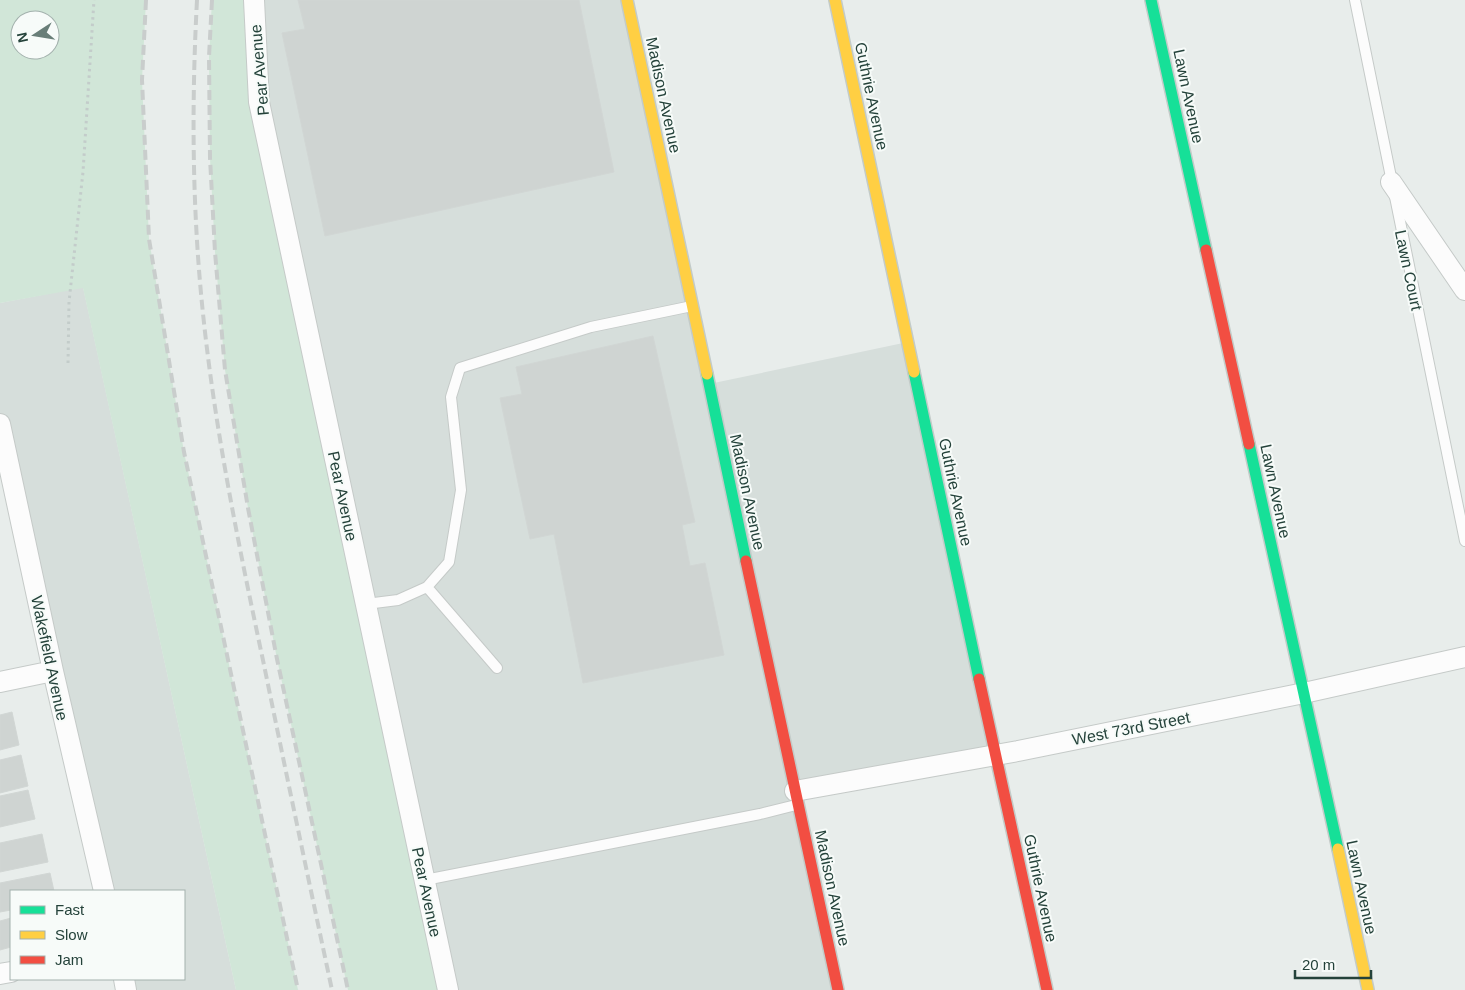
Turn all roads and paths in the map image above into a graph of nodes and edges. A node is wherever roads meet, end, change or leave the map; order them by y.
1 (94, 0) edge
2 (254, 0) edge
3 (627, 0) edge
4 (835, 0) edge
5 (1151, 0) edge
6 (1354, 0) edge
7 (1391, 182) junction
8 (1465, 290) edge
9 (692, 306) junction
10 (68, 363) dead end
11 (0, 424) edge
12 (1465, 541) edge
13 (427, 587) junction
14 (366, 604) junction
15 (1465, 657) edge
16 (498, 668) dead end
17 (52, 671) junction
18 (0, 682) edge
19 (1304, 693) junction
20 (996, 755) junction
21 (797, 798) junction
22 (425, 880) junction
23 (104, 890) edge
24 (448, 990) edge
25 (838, 990) edge
26 (1047, 990) edge
27 (1368, 990) edge

1 - 10 path
2 - 14 street, Pear Avenue
3 - 9 street, Madison Avenue
4 - 20 street, Guthrie Avenue
5 - 19 street, Lawn Avenue
6 - 7 lane, Lawn Court
7 - 8 street
7 - 12 lane, Lawn Court
9 - 13 lane
9 - 21 street, Madison Avenue
11 - 17 street, Wakefield Avenue
13 - 14 lane
13 - 16 lane
14 - 22 street, Pear Avenue
15 - 19 street, West 73rd Street
17 - 18 street
17 - 23 street, Wakefield Avenue
19 - 20 street, West 73rd Street
19 - 27 street, Lawn Avenue
20 - 21 street, West 73rd Street
20 - 26 street, Guthrie Avenue
21 - 22 lane
21 - 25 street, Madison Avenue
22 - 24 street, Pear Avenue

